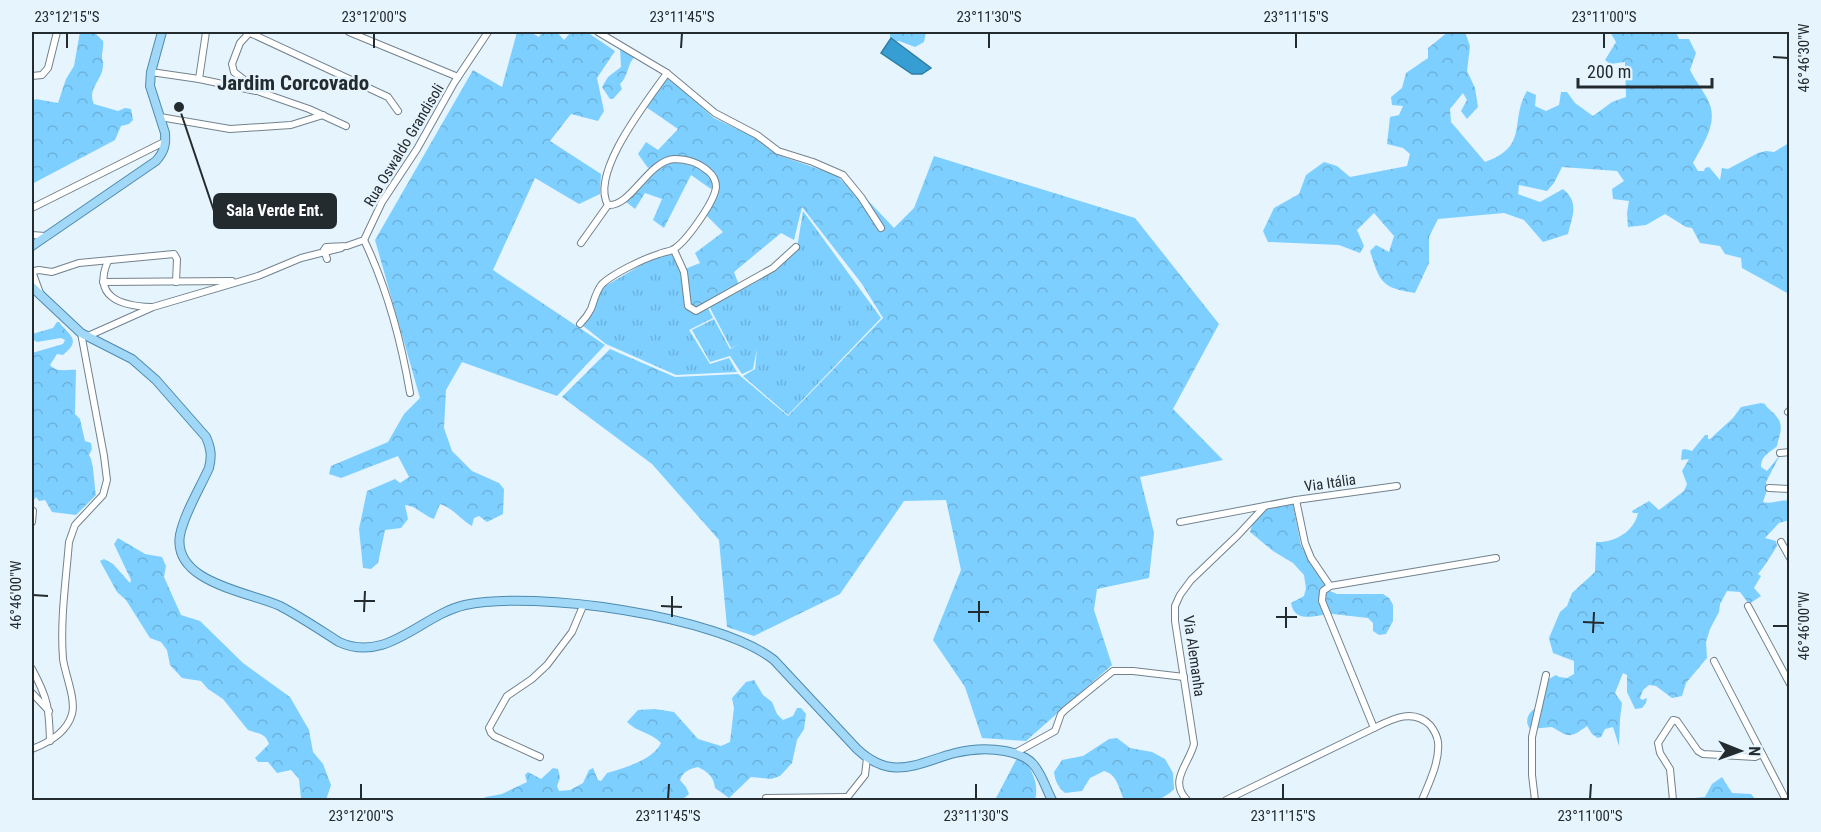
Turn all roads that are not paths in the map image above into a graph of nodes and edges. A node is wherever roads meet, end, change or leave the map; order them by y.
1 (57, 32) edge
2 (160, 32) edge
3 (206, 32) edge
4 (249, 32) edge
5 (349, 32) edge
6 (488, 32) edge
7 (598, 32) edge
8 (151, 72) junction
9 (667, 73) junction
10 (32, 76) edge
11 (458, 77) junction
12 (199, 79) junction
13 (260, 92) junction
14 (398, 111) dead end
15 (323, 115) junction
16 (160, 117) junction
17 (346, 126) dead end
18 (164, 142) junction
19 (608, 205) junction
20 (32, 208) edge
21 (881, 228) dead end
22 (37, 238) edge
23 (364, 240) junction
24 (581, 243) dead end
25 (32, 246) edge
26 (796, 247) dead end
27 (674, 250) junction
28 (108, 261) junction
29 (239, 281) junction
30 (103, 282) junction
31 (176, 282) junction
32 (32, 287) edge
33 (42, 297) junction
34 (153, 307) junction
35 (580, 324) dead end
36 (84, 335) junction
37 (410, 393) dead end
38 (1790, 452) edge
39 (1780, 453) dead end
40 (1397, 486) dead end
41 (1768, 488) dead end
42 (1790, 489) edge
43 (1296, 500) junction
44 (1265, 506) junction
45 (33, 511) edge
46 (32, 522) edge
47 (1180, 522) dead end
48 (1781, 542) dead end
49 (1496, 558) dead end
50 (1790, 558) edge
51 (1330, 586) junction
52 (583, 606) junction
53 (1748, 606) dead end
54 (1714, 661) dead end
55 (32, 669) edge
56 (1546, 675) dead end
57 (1184, 677) junction
58 (1790, 684) edge
59 (32, 693) edge
60 (49, 711) junction
61 (1374, 728) junction
62 (50, 741) junction
63 (32, 749) edge
64 (1015, 753) junction
65 (1762, 754) junction
66 (540, 757) dead end
67 (867, 758) junction
68 (766, 798) dead end
69 (846, 799) edge
70 (1052, 801) edge
71 (1187, 801) edge
72 (1226, 801) edge
73 (1422, 801) edge
74 (1535, 801) edge
75 (1673, 801) edge
76 (1786, 801) edge

1 - 10 street
2 - 8 main road
2 - 18 main road
3 - 12 street
4 - 13 street
4 - 14 street
5 - 11 street
6 - 11 street, Rua Oswaldo Grandisoli
7 - 9 street
8 - 12 street
8 - 16 main road
9 - 19 street
9 - 21 street
11 - 23 street, Rua Oswaldo Grandisoli
12 - 13 street
13 - 15 street
15 - 16 street
15 - 17 street
16 - 18 main road
18 - 20 street
18 - 22 main road
19 - 24 street
19 - 27 street
22 - 25 main road
23 - 29 street
23 - 37 street
26 - 27 street
27 - 35 street
28 - 30 street
28 - 31 street
28 - 33 street
29 - 31 street
29 - 34 street
30 - 31 street
30 - 34 street
32 - 33 main road
33 - 36 main road
34 - 36 street
36 - 52 main road
36 - 62 street
38 - 39 street
40 - 43 street, Via Itália
41 - 42 street
43 - 44 street, Via Itália
43 - 51 street
44 - 47 street, Via Itália
44 - 57 street, Via Alemanha
45 - 46 street
48 - 50 street
49 - 51 street
51 - 61 street
52 - 66 street
52 - 67 main road
53 - 58 street
54 - 65 street
55 - 60 street
56 - 74 street
57 - 64 street
57 - 71 street, Via Alemanha
59 - 60 street
60 - 62 street
61 - 72 street
61 - 73 street
62 - 63 street
64 - 67 main road
64 - 70 main road
65 - 75 street
65 - 76 street
67 - 69 street
68 - 69 street

